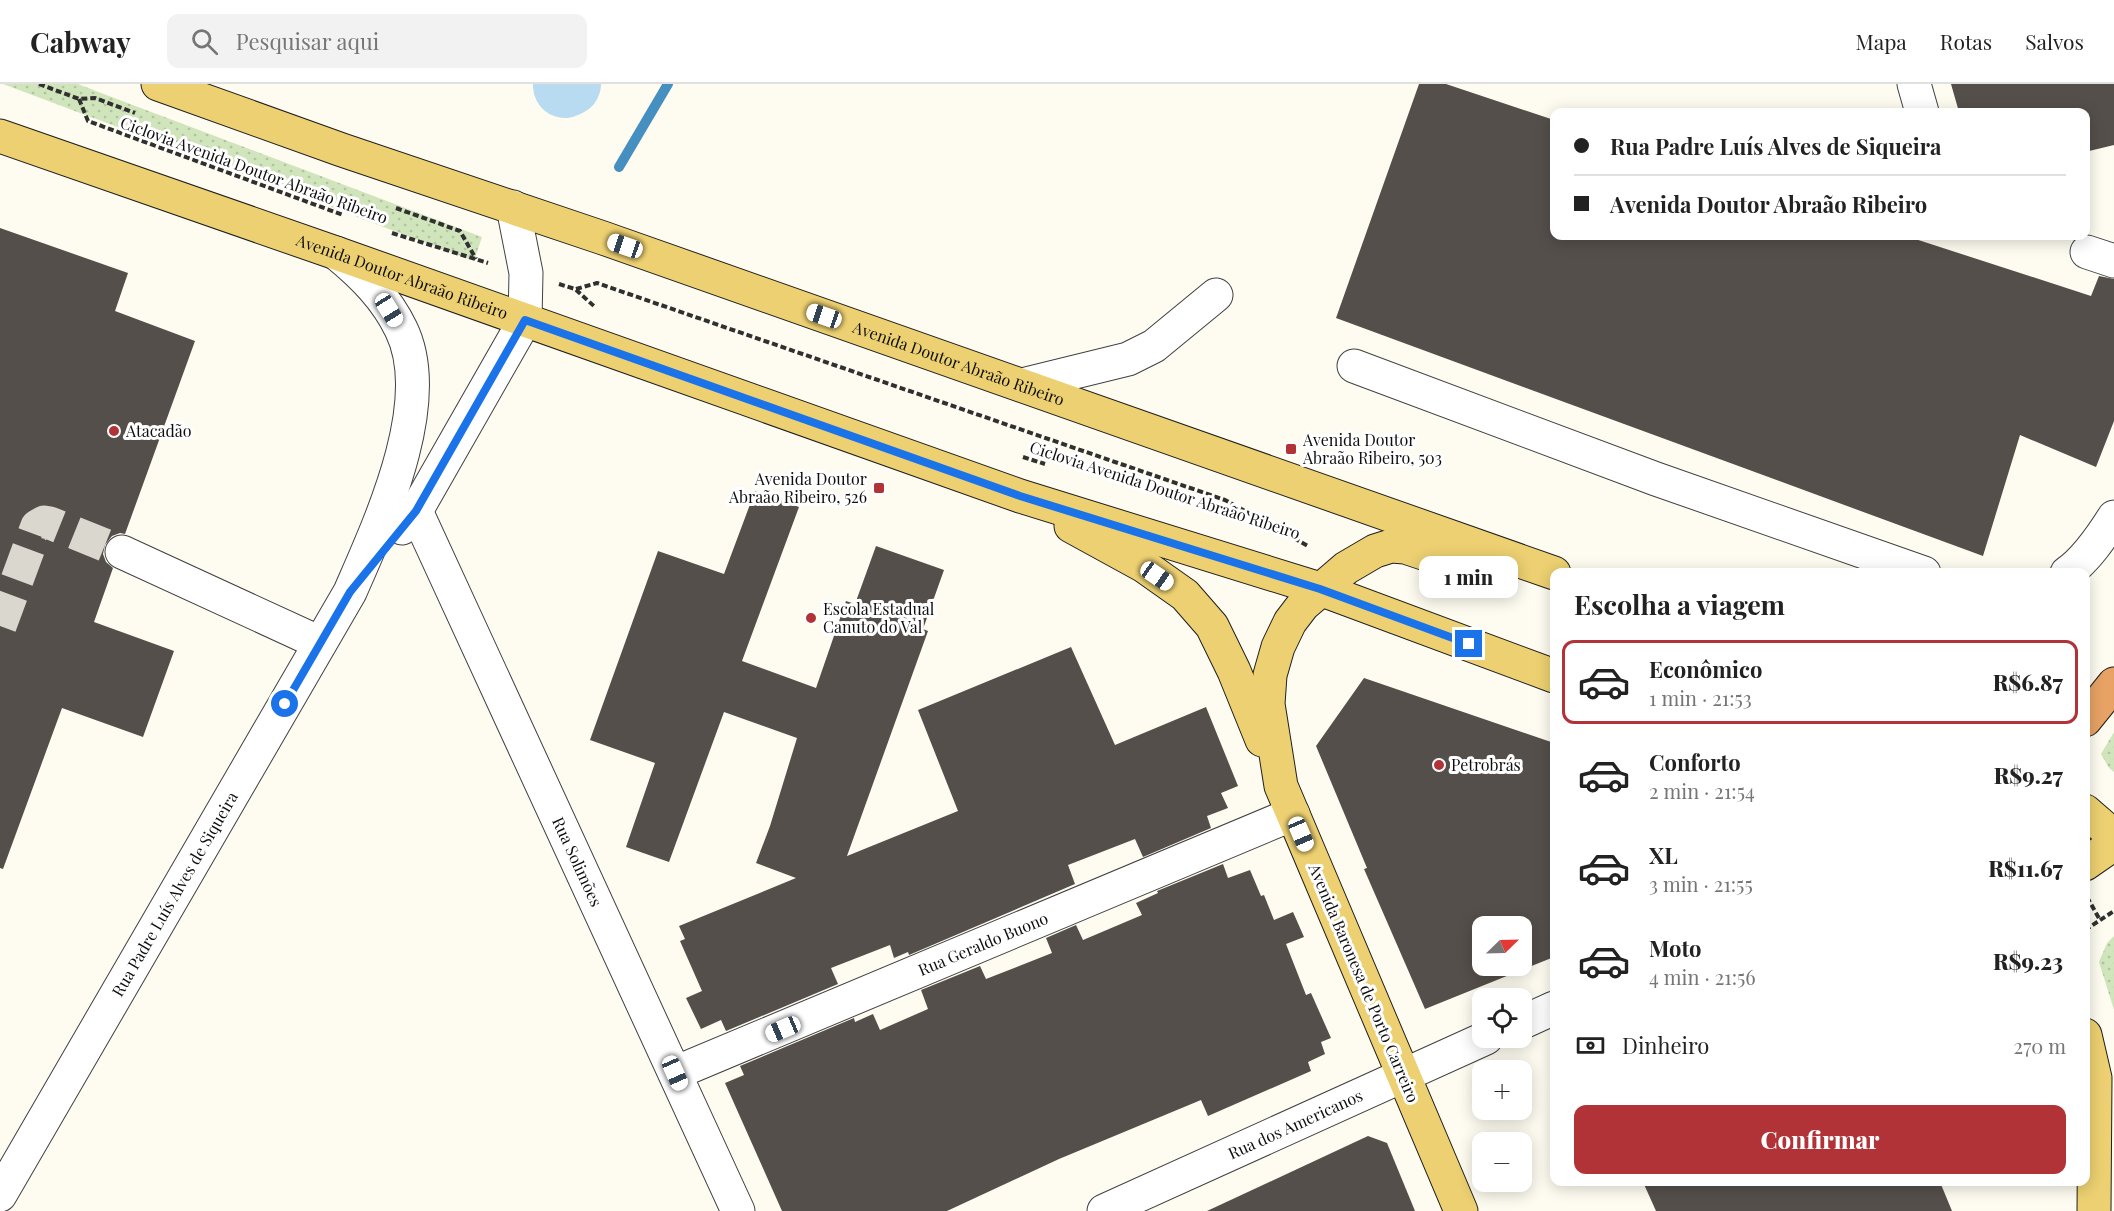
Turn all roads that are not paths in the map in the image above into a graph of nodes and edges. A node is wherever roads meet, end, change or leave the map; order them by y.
1 (158, 84) edge
2 (1914, 84) edge
3 (1921, 108) edge
4 (0, 136) edge
5 (513, 207) junction
6 (336, 253) junction
7 (1216, 295) dead end
8 (525, 320) junction
9 (1353, 366) dead end
10 (1022, 385) junction
11 (1020, 496) junction
12 (416, 511) junction
13 (2114, 517) edge
14 (122, 552) tunnel mouth
15 (1910, 568) edge
16 (2075, 568) edge
17 (1550, 573) edge
18 (1550, 575) edge
19 (1320, 589) junction
20 (350, 592) junction
21 (320, 643) junction
22 (1550, 674) edge
23 (2114, 684) edge
24 (2090, 714) edge
25 (1287, 800) junction
26 (2090, 815) edge
27 (2114, 836) edge
28 (2114, 844) edge
29 (2090, 861) edge
30 (1550, 1010) edge
31 (1532, 1018) edge
32 (1472, 1044) edge
33 (2090, 1056) edge
34 (675, 1073) junction
35 (1403, 1075) junction
36 (0, 1195) edge
37 (738, 1211) edge
38 (1104, 1211) edge
39 (1461, 1211) edge
40 (2094, 1211) edge

1 - 5 main road, Avenida Doutor Abraão Ribeiro
2 - 3 street
4 - 6 main road, Avenida Doutor Abraão Ribeiro
5 - 8 street, Rua Padre Luís Alves de Siqueira
5 - 10 main road, Avenida Doutor Abraão Ribeiro
6 - 8 main road, Avenida Doutor Abraão Ribeiro
6 - 20 street, Rua Padre Luís Alves de Siqueira
7 - 10 street
8 - 11 main road, Avenida Doutor Abraão Ribeiro
8 - 12 street, Rua Padre Luís Alves de Siqueira
9 - 15 street
10 - 17 main road, Avenida Doutor Abraão Ribeiro
11 - 19 main road, Avenida Doutor Abraão Ribeiro
11 - 25 main road
12 - 20 street, Rua Padre Luís Alves de Siqueira
12 - 34 street, Rua Solimões
13 - 16 street
14 - 21 street
18 - 19 main road, Avenida Baronesa de Porto Carreiro
19 - 22 main road, Avenida Doutor Abraão Ribeiro
19 - 25 main road, Avenida Baronesa de Porto Carreiro
20 - 21 street, Rua Padre Luís Alves de Siqueira
21 - 36 street, Rua Padre Luís Alves de Siqueira
23 - 24 highway
25 - 34 street, Rua Geraldo Buono
25 - 35 main road, Avenida Baronesa de Porto Carreiro
26 - 27 main road
28 - 29 main road
30 - 31 street
32 - 35 street, Rua dos Americanos
33 - 40 main road
34 - 37 street, Rua Solimões
35 - 38 street, Rua dos Americanos
35 - 39 main road, Avenida Baronesa de Porto Carreiro

